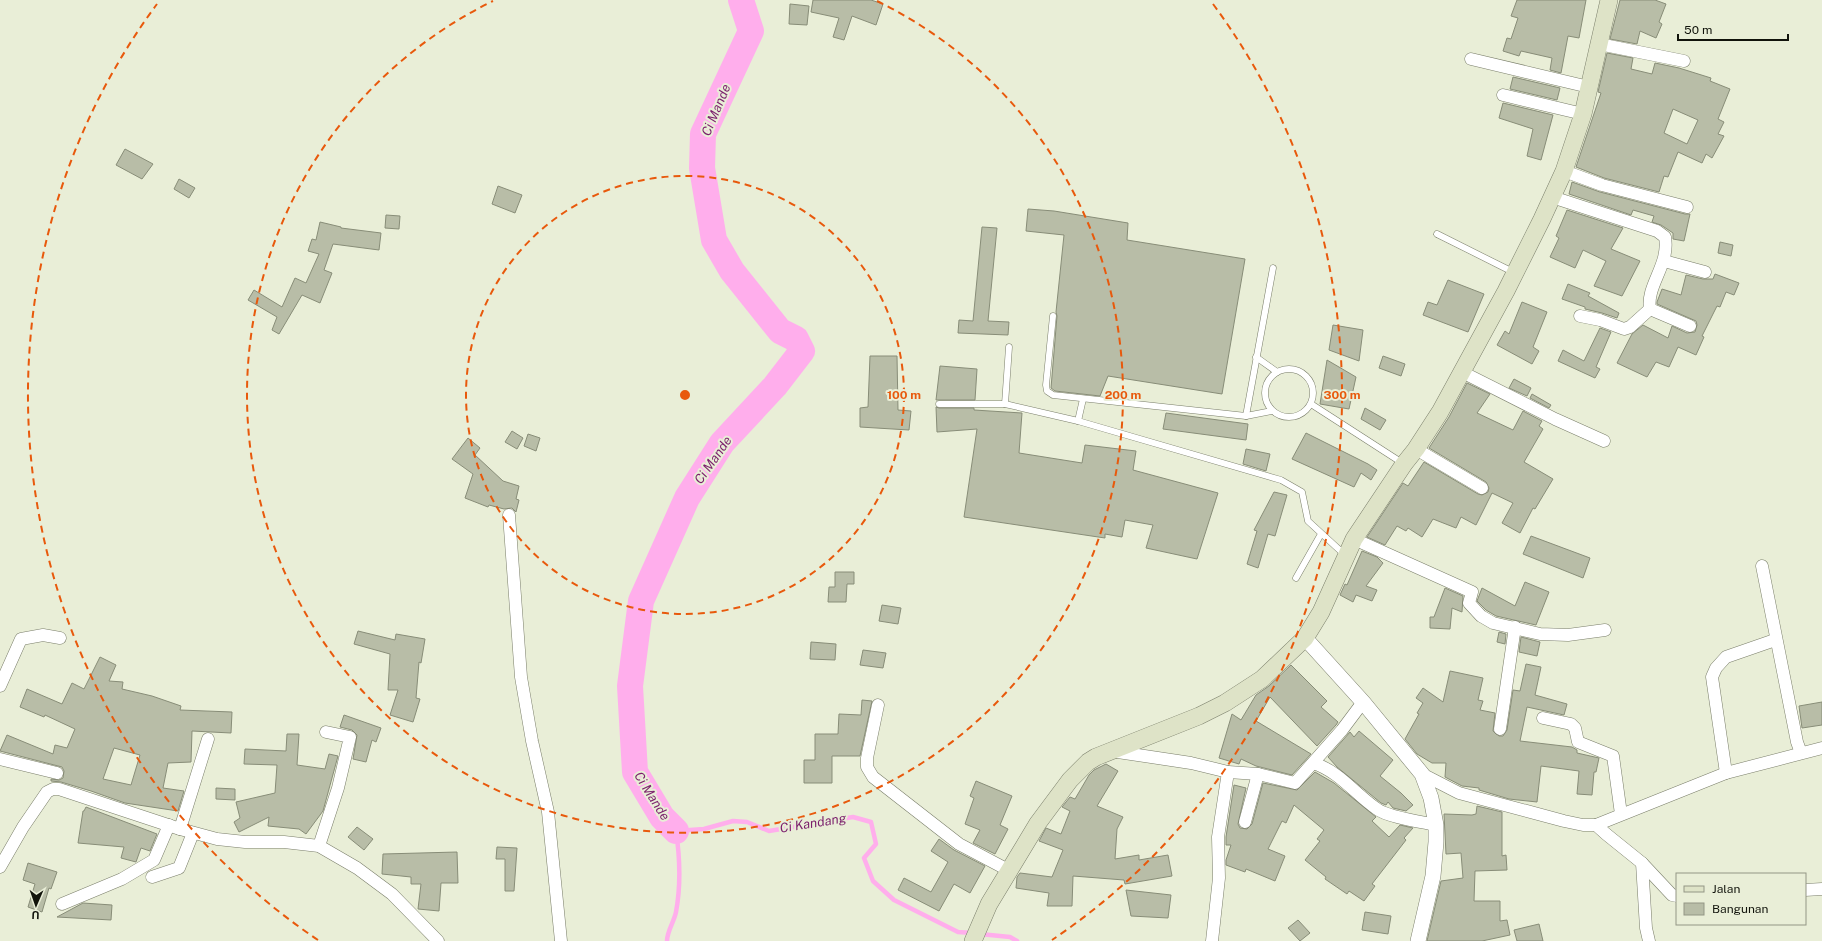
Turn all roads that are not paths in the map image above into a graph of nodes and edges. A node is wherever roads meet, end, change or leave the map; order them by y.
1 (1609, 0) edge
2 (1599, 44) junction
3 (1471, 59) dead end
4 (1684, 61) dead end
5 (1589, 87) junction
6 (1503, 95) dead end
7 (1583, 114) junction
8 (1564, 171) junction
9 (1552, 197) junction
10 (1687, 207) dead end
11 (1437, 234) dead end
12 (1664, 261) junction
13 (1273, 268) dead end
14 (1704, 272) dead end
15 (1515, 273) junction
16 (1650, 309) junction
17 (1053, 316) dead end
18 (1580, 316) dead end
19 (1690, 326) dead end
20 (1009, 347) dead end
21 (1256, 357) junction
22 (1277, 372) junction
23 (1462, 372) junction
24 (1083, 399) junction
25 (939, 404) dead end
26 (1005, 404) junction
27 (1311, 404) junction
28 (1272, 411) junction
29 (1246, 416) junction
30 (1078, 421) junction
31 (1604, 441) dead end
32 (1416, 449) junction
33 (1404, 464) junction
34 (1482, 488) dead end
35 (509, 515) dead end
36 (1321, 534) junction
37 (1354, 539) junction
38 (1346, 557) junction
39 (1762, 566) dead end
40 (1296, 578) dead end
41 (1515, 627) junction
42 (1605, 630) dead end
43 (60, 638) dead end
44 (1305, 638) junction
45 (1776, 640) junction
46 (0, 686) edge
47 (1363, 702) junction
48 (878, 705) dead end
49 (1543, 718) dead end
50 (1500, 729) dead end
51 (326, 732) dead end
52 (208, 738) dead end
53 (1822, 748) edge
54 (1110, 751) junction
55 (1801, 753) junction
56 (0, 759) edge
57 (1313, 762) junction
58 (58, 772) dead end
59 (1228, 772) junction
60 (1726, 773) junction
61 (1258, 774) junction
62 (1422, 774) junction
63 (1621, 814) junction
64 (1245, 822) dead end
65 (1436, 825) junction
66 (1596, 825) junction
67 (175, 827) junction
68 (194, 832) junction
69 (319, 846) junction
70 (1642, 863) junction
71 (0, 867) edge
72 (1010, 871) junction
73 (152, 877) dead end
74 (1822, 889) edge
75 (1806, 890) edge
76 (1676, 896) edge
77 (62, 904) dead end
78 (974, 940) edge
79 (438, 941) edge
80 (561, 941) edge
81 (1212, 941) edge
82 (1418, 941) edge
83 (1649, 941) edge

1 - 2 main road
2 - 4 street
2 - 5 main road
3 - 5 street
5 - 7 main road
6 - 7 street
7 - 8 main road
8 - 9 main road
8 - 10 street
9 - 12 street
9 - 15 main road
11 - 15 lane
12 - 14 street
12 - 16 street
13 - 21 lane
15 - 23 main road
16 - 18 street
16 - 19 street
17 - 24 lane
20 - 26 lane
21 - 22 lane
21 - 29 lane
22 - 27 lane
22 - 28 lane
23 - 31 street
23 - 32 main road
24 - 29 lane
24 - 30 lane
25 - 26 lane
26 - 30 lane
27 - 28 lane
27 - 33 lane
28 - 29 lane
30 - 36 lane
32 - 33 main road
32 - 34 street
33 - 37 main road
35 - 80 street
36 - 38 lane
36 - 40 lane
37 - 38 main road
37 - 41 street
38 - 44 main road
39 - 45 street
41 - 42 street
41 - 50 street
43 - 46 street
44 - 47 street
44 - 54 main road
45 - 55 street
45 - 60 street
47 - 57 street
47 - 62 street
48 - 72 street
49 - 63 street
51 - 69 street
52 - 67 street
53 - 55 street
54 - 59 street
54 - 72 main road
55 - 60 street
56 - 58 street
57 - 61 street
57 - 65 street
59 - 61 street
59 - 81 street
60 - 63 street
61 - 64 street
62 - 65 street
62 - 66 street
63 - 66 street
65 - 82 street
66 - 70 street
67 - 68 street
67 - 71 street
67 - 77 street
68 - 69 street
68 - 73 street
69 - 79 street
70 - 76 street
70 - 83 street
72 - 78 main road
74 - 75 street

